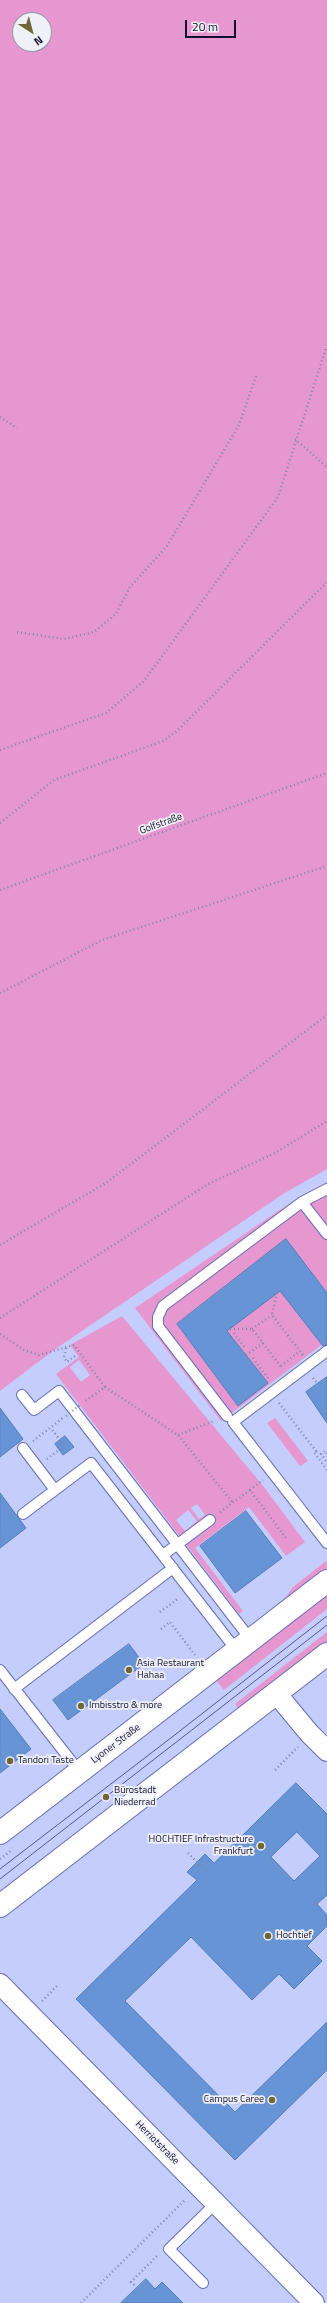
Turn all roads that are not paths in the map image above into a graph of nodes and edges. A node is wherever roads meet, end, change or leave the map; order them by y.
1 (327, 1189) edge
2 (302, 1202) junction
3 (327, 1234) edge
4 (327, 1351) edge
5 (22, 1395) dead end
6 (227, 1416) dead end
7 (23, 1448) road end
8 (55, 1490) junction
9 (23, 1514) dead end
10 (210, 1520) road end
11 (327, 1543) edge
12 (178, 1544) junction
13 (163, 1555) junction
14 (173, 1568) junction
15 (327, 1581) edge
16 (244, 1645) junction
17 (327, 1654) edge
18 (0, 1670) edge
19 (14, 1689) junction
20 (276, 1692) junction
21 (327, 1751) edge
22 (79, 1771) junction
23 (8, 1840) edge
24 (0, 1906) edge
25 (0, 1984) edge
26 (216, 2203) junction
27 (202, 2283) dead end
28 (314, 2303) edge

1 - 2 lane
2 - 3 lane
2 - 6 lane
4 - 11 lane
5 - 12 lane
7 - 8 lane
8 - 9 lane
8 - 13 lane
10 - 12 lane
12 - 13 lane
12 - 16 lane
13 - 14 lane
14 - 16 lane
14 - 19 lane
15 - 16 main road, Lyoner Straße
16 - 22 main road, Lyoner Straße
17 - 20 main road
18 - 19 lane
19 - 22 lane
20 - 21 street
20 - 24 main road
22 - 23 main road, Lyoner Straße
25 - 26 street, Herriotstraße
26 - 27 lane
26 - 28 street, Herriotstraße

